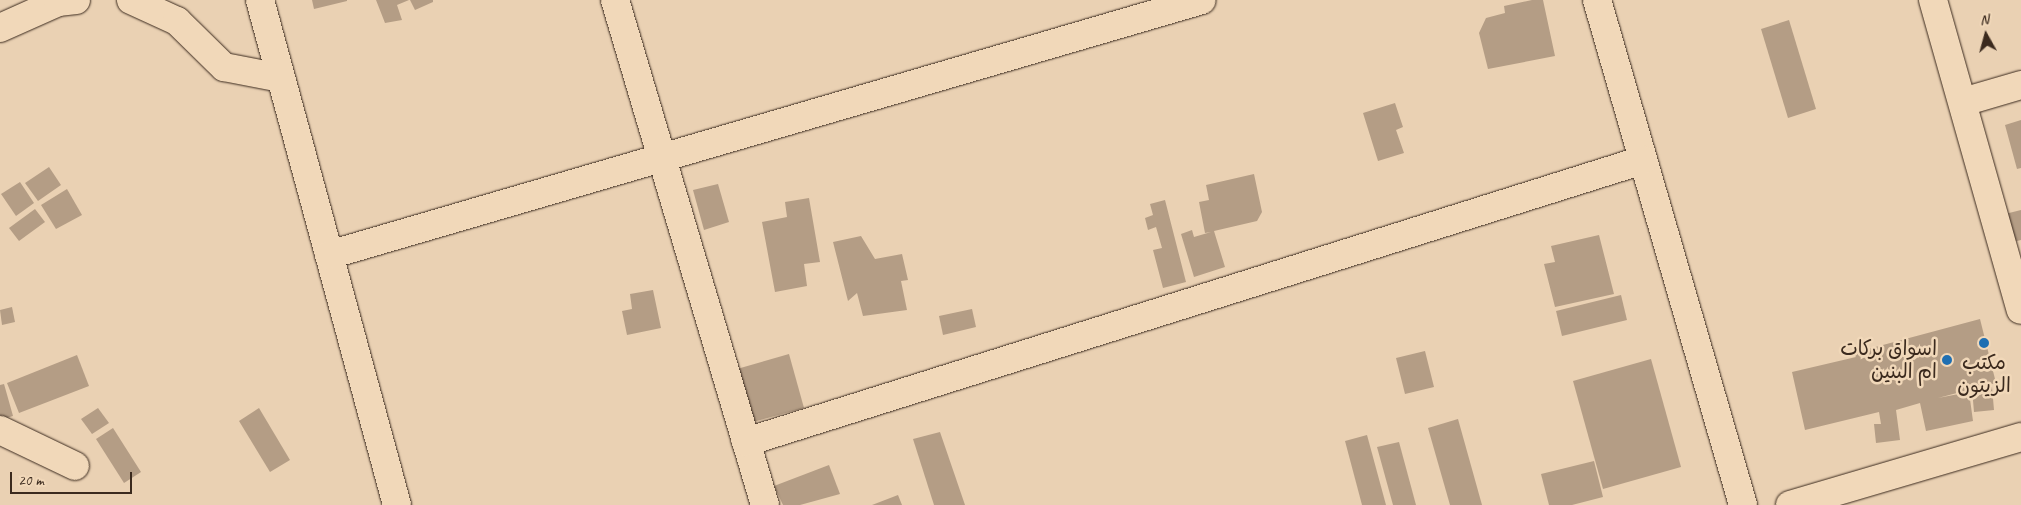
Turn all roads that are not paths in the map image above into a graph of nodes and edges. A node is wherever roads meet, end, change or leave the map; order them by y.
1 (76, 0) edge
2 (131, 0) edge
3 (260, 0) edge
4 (615, 0) edge
5 (1202, 0) edge
6 (1597, 0) edge
7 (1933, 0) edge
8 (0, 28) edge
9 (281, 78) junction
10 (2021, 84) edge
11 (1962, 102) junction
12 (662, 158) junction
13 (1643, 160) junction
14 (329, 254) junction
15 (2021, 310) edge
16 (0, 430) edge
17 (2021, 437) edge
18 (746, 442) junction
19 (75, 466) dead end
20 (396, 505) edge
21 (765, 505) edge
22 (1743, 505) edge
23 (1790, 505) edge

1 - 8 street
2 - 9 street
3 - 9 street
4 - 12 street
5 - 12 street
6 - 13 street
7 - 11 street
9 - 14 street
10 - 11 street
11 - 15 street
12 - 14 street
12 - 18 street
13 - 18 street
13 - 22 street
14 - 20 street
16 - 19 street
17 - 23 street
18 - 21 street

